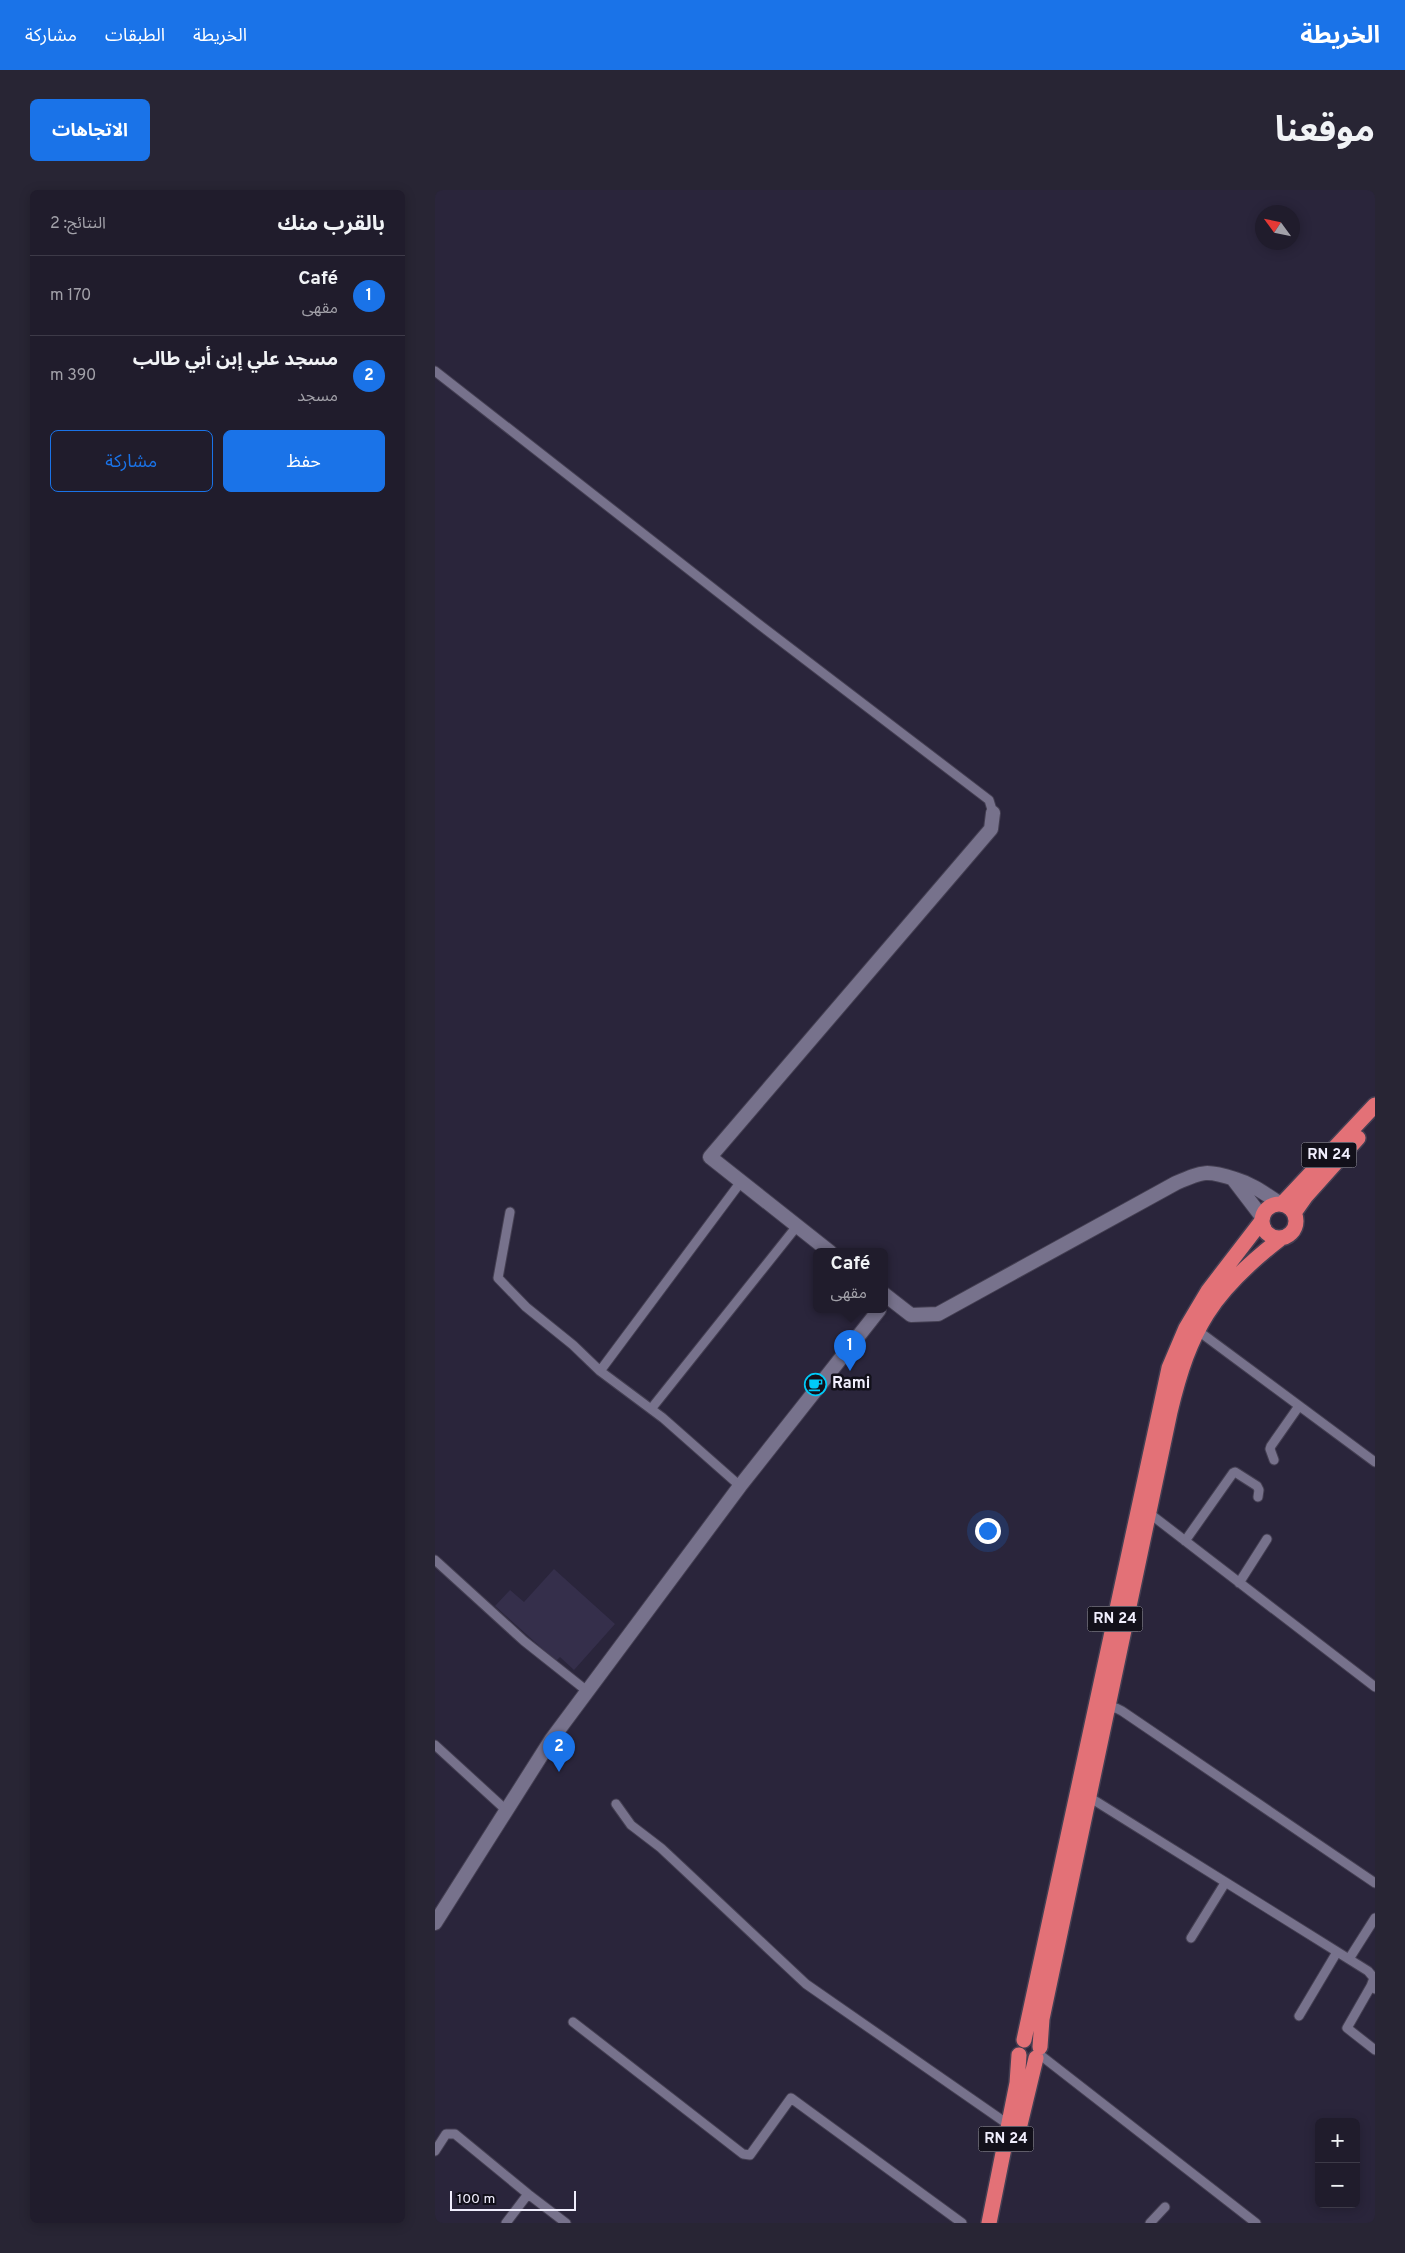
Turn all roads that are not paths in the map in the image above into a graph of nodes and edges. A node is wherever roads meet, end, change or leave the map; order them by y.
1 (435, 371) edge
2 (993, 813) joint
3 (1375, 1105) edge
4 (1375, 1119) edge
5 (1233, 1178) junction
6 (740, 1183) junction
7 (1285, 1207) junction
8 (510, 1212) dead end
9 (1261, 1220) junction
10 (797, 1226) junction
11 (1280, 1238) junction
12 (825, 1248) edge
13 (888, 1300) edge
14 (877, 1313) edge
15 (1197, 1330) junction
16 (600, 1371) junction
17 (1299, 1406) junction
18 (651, 1409) junction
19 (1274, 1460) dead end
20 (1375, 1462) edge
21 (739, 1486) junction
22 (1258, 1497) dead end
23 (1149, 1513) junction
24 (1267, 1540) dead end
25 (1185, 1541) junction
26 (435, 1560) edge
27 (1239, 1583) junction
28 (1375, 1687) edge
29 (587, 1691) junction
30 (1107, 1709) junction
31 (435, 1745) edge
32 (1089, 1797) junction
33 (616, 1804) dead end
34 (506, 1810) junction
35 (1375, 1883) edge
36 (1225, 1884) junction
37 (1375, 1918) edge
38 (435, 1923) edge
39 (1191, 1938) dead end
40 (1337, 1952) junction
41 (1349, 1959) junction
42 (1373, 1987) edge
43 (1299, 2016) dead end
44 (573, 2022) dead end
45 (1024, 2040) junction
46 (1375, 2050) edge
47 (1038, 2053) junction
48 (1019, 2055) junction
49 (1009, 2125) junction
50 (435, 2151) edge
51 (528, 2194) junction
52 (1165, 2207) dead end
53 (1251, 2222) edge
54 (506, 2223) edge
55 (566, 2223) edge
56 (962, 2223) edge
57 (989, 2223) edge
58 (999, 2223) edge
59 (1151, 2223) edge

1 - 2 street
2 - 6 main road
3 - 7 highway, RN 24
4 - 7 highway, RN 24
5 - 7 main road
5 - 9 main road
5 - 13 main road
6 - 10 main road
6 - 16 street
7 - 9 highway
7 - 11 highway
8 - 16 street
9 - 11 highway
9 - 45 highway, RN 24
10 - 12 main road
10 - 18 street
11 - 15 highway, RN 24
14 - 21 main road
15 - 17 street
15 - 23 highway, RN 24
16 - 18 street
17 - 19 street
17 - 20 street
18 - 21 street
21 - 29 main road
22 - 25 street
23 - 25 street
23 - 30 highway, RN 24
24 - 27 street
25 - 27 street
26 - 29 street
27 - 28 street
29 - 34 main road
30 - 32 highway, RN 24
30 - 35 street
31 - 34 street
32 - 36 street
32 - 47 highway, RN 24
33 - 49 street
34 - 38 main road
36 - 39 street
36 - 40 street
37 - 41 street
40 - 41 street
40 - 43 street
41 - 42 street
42 - 46 street
44 - 56 street
45 - 47 highway
45 - 48 highway
47 - 48 highway
47 - 53 street
47 - 58 highway, RN 24
48 - 49 highway, RN 24
49 - 57 highway, RN 24
50 - 51 street
51 - 54 street
51 - 55 street
52 - 59 street

